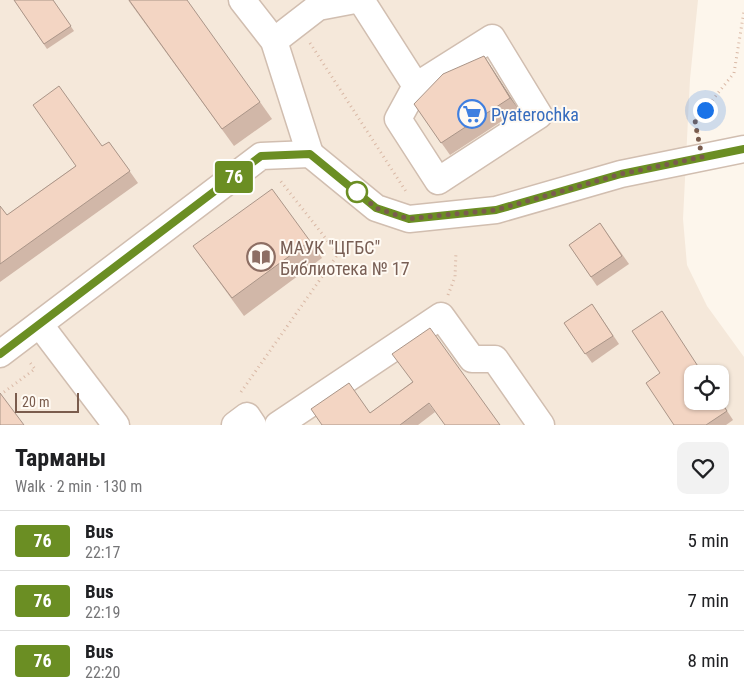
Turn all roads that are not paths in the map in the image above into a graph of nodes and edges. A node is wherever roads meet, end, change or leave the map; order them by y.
1 (242, 0) edge
2 (355, 0) edge
3 (361, 0) edge
4 (316, 4) edge
5 (274, 41) junction
6 (416, 86) junction
7 (744, 149) edge
8 (310, 154) junction
9 (40, 325) junction
10 (8, 348) edge
11 (295, 420) edge
12 (116, 425) edge
13 (541, 425) edge

1 - 5 street
2 - 4 street
3 - 6 street
4 - 5 street
5 - 8 street
6 - 6 street
7 - 8 street
8 - 9 street
9 - 10 street
9 - 12 street
11 - 13 street

